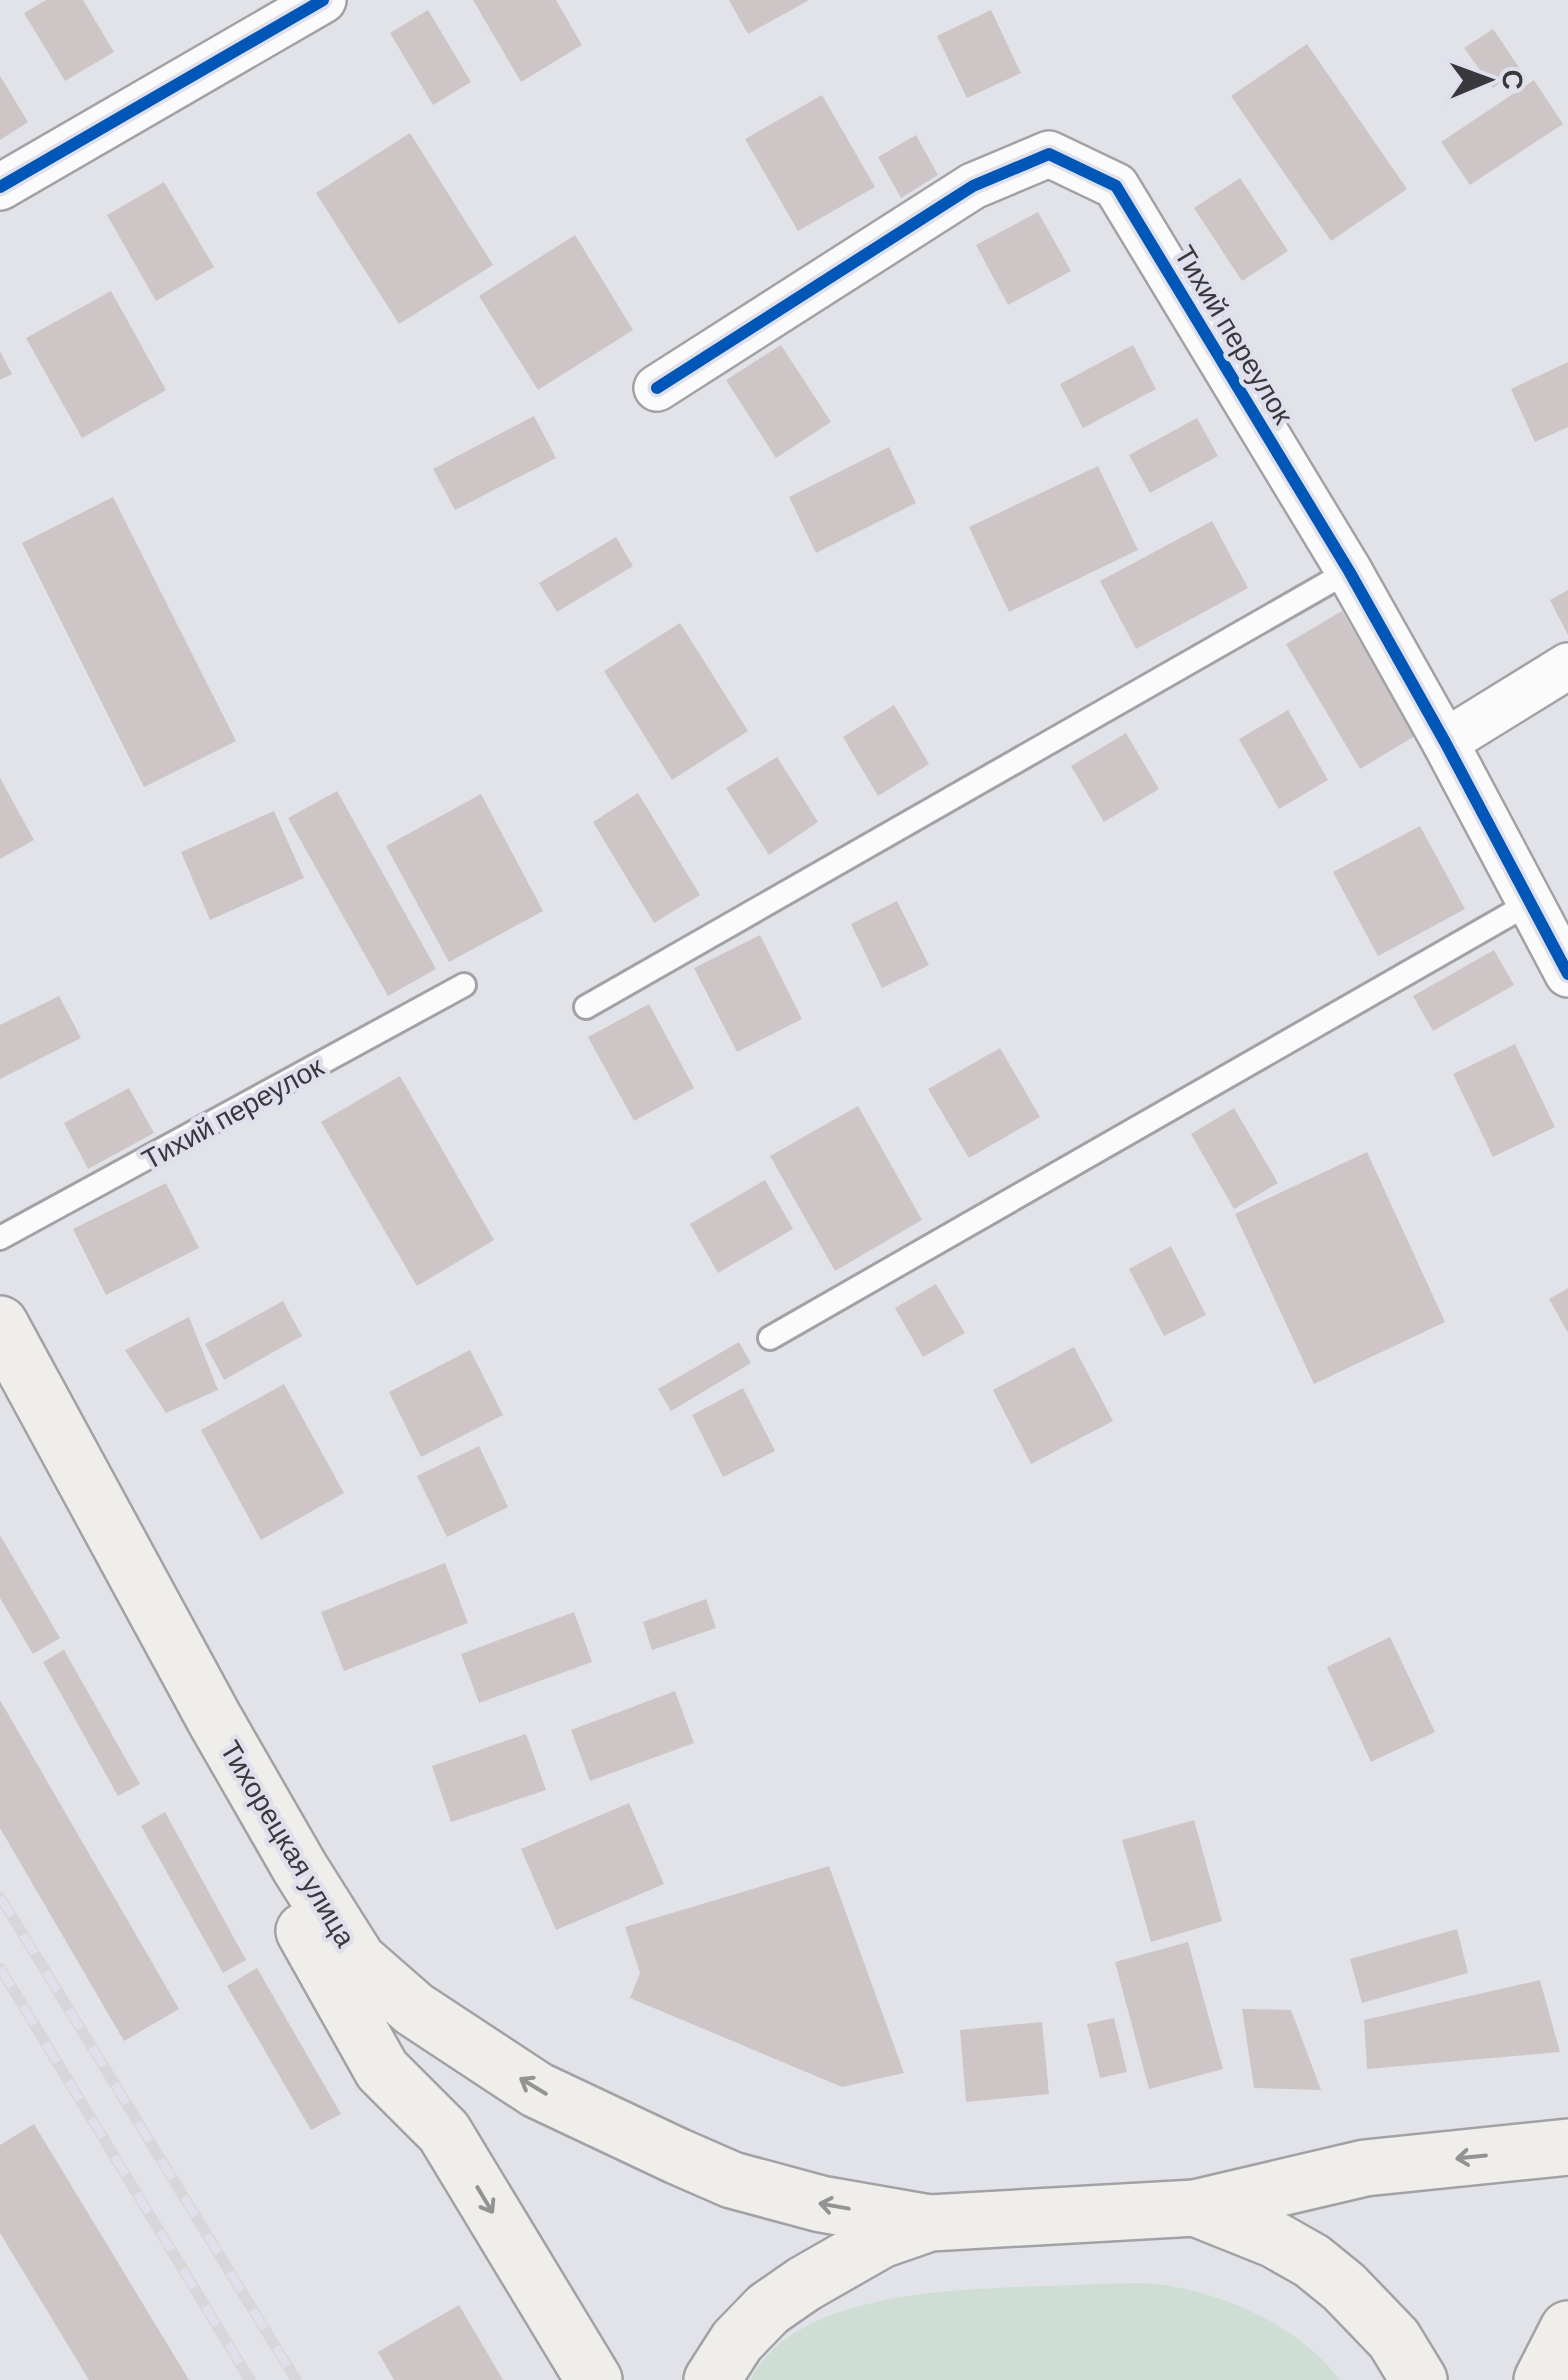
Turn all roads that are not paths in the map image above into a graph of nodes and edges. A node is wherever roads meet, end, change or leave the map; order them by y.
1 (323, 0) edge
2 (0, 188) edge
3 (657, 388) dead end
4 (1349, 571) junction
5 (1568, 666) edge
6 (1445, 742) junction
7 (1528, 904) junction
8 (1568, 974) edge
9 (464, 985) dead end
10 (586, 1007) dead end
11 (0, 1238) edge
12 (0, 1324) edge
13 (770, 1338) dead end
14 (0, 1394) edge
15 (1568, 2147) edge
16 (1195, 2208) junction
17 (930, 2223) junction
18 (1568, 2329) edge
19 (594, 2380) edge
20 (712, 2380) edge
21 (1419, 2380) edge
22 (1542, 2380) edge

1 - 2 street
3 - 4 street, Тихий переулок
4 - 6 street, Тихий переулок
4 - 10 lane
5 - 6 street
6 - 7 street, Тихий переулок
7 - 8 street, Тихий переулок
7 - 13 lane
9 - 11 lane, Тихий переулок
17 -> 12 main road, Тихорецкая улица
14 -> 19 main road, Тихорецкая улица
15 -> 16 main road
16 - 17 main road
16 - 21 main road
17 - 20 main road
18 - 22 main road

